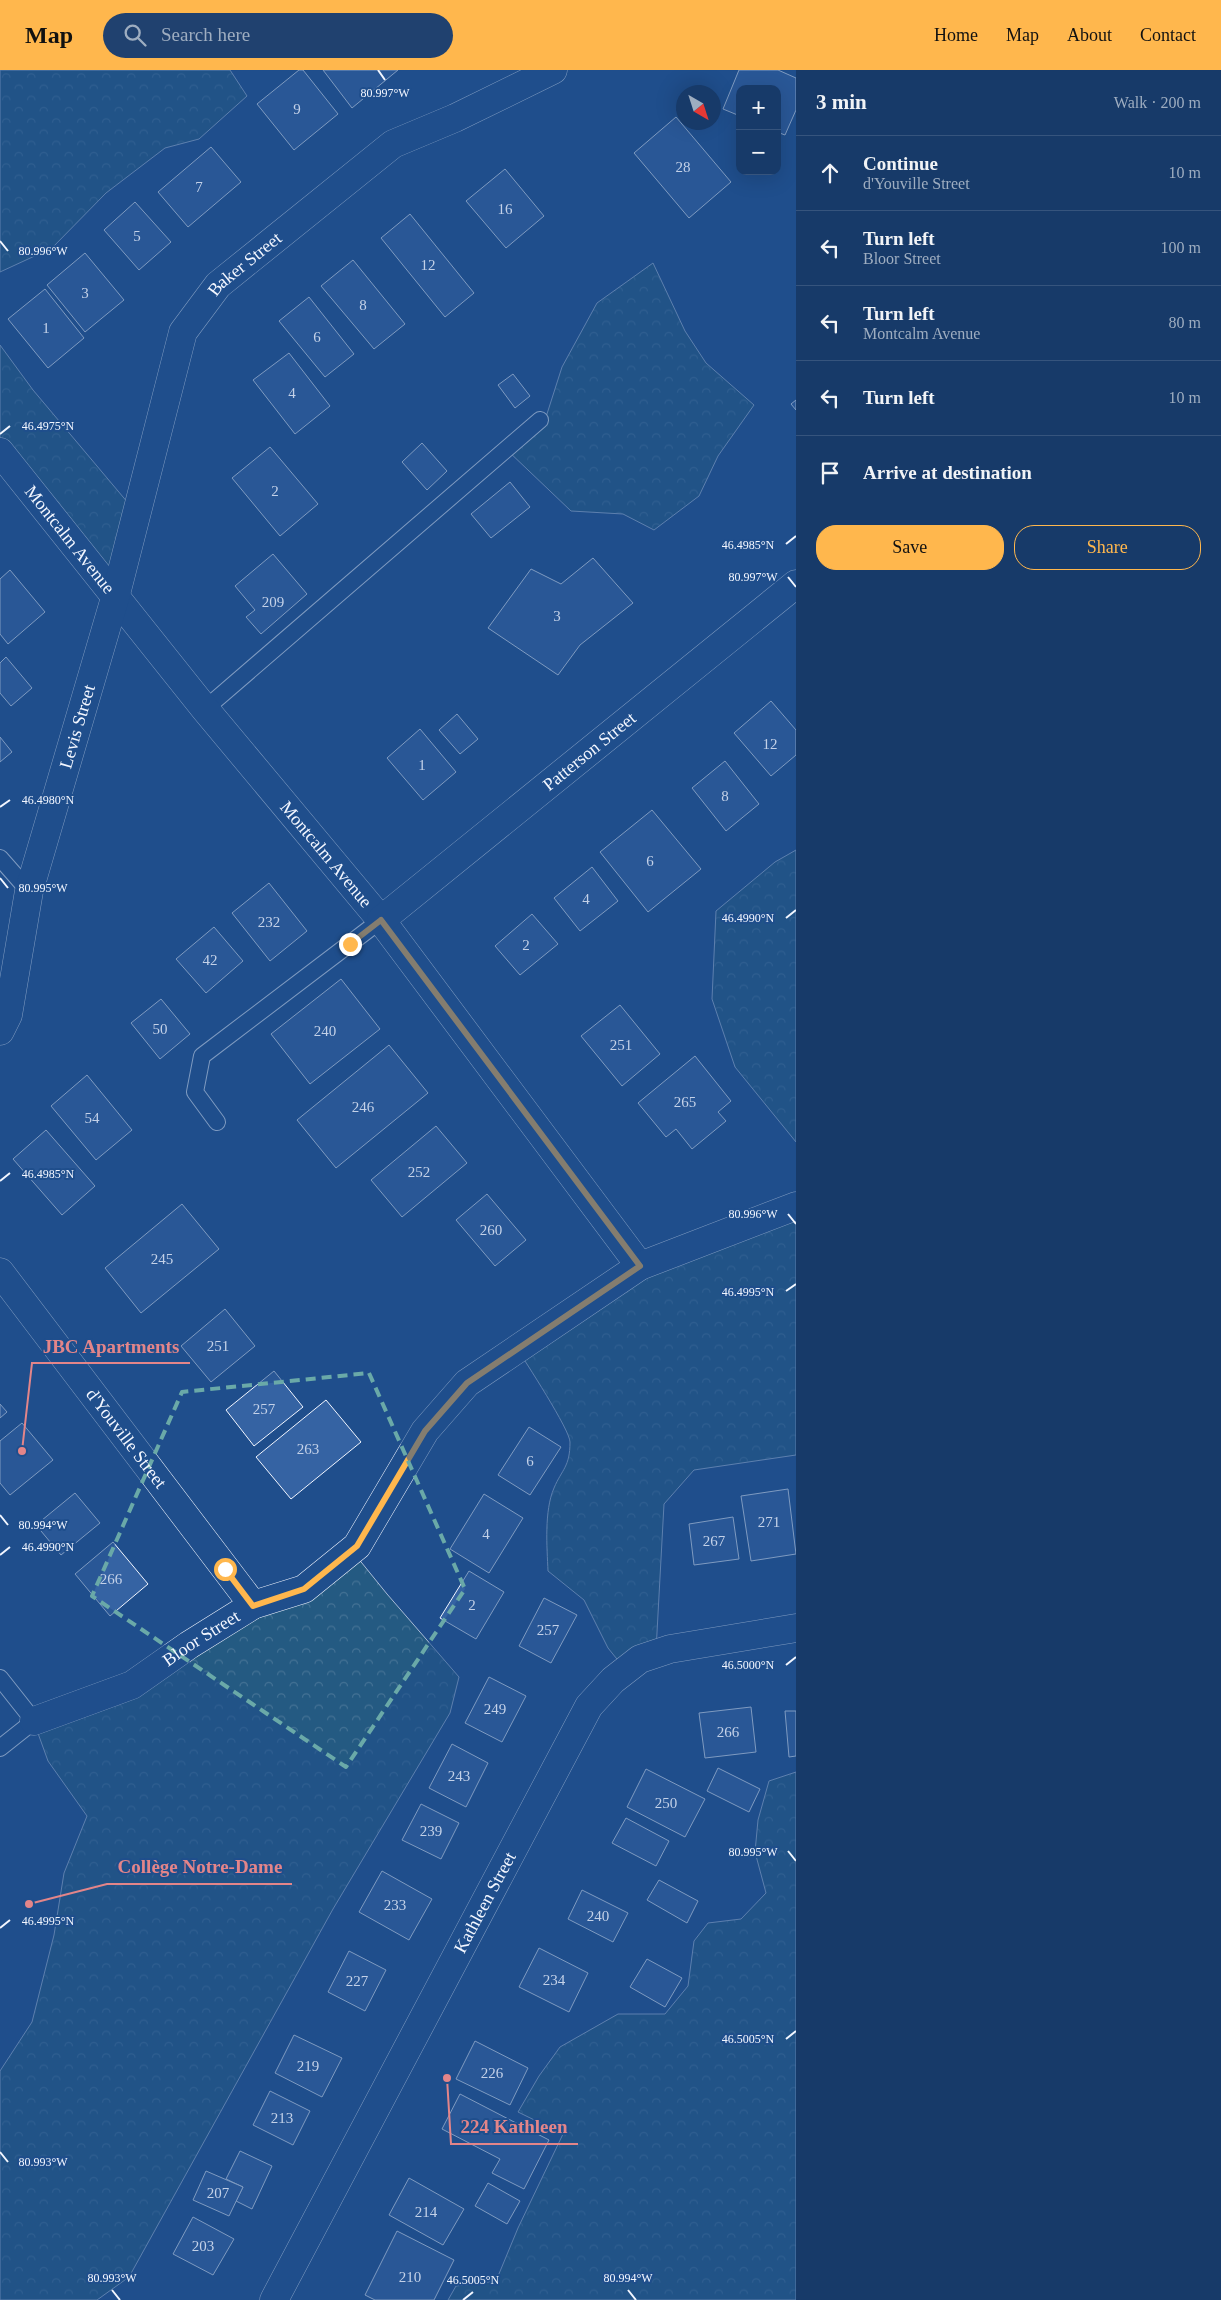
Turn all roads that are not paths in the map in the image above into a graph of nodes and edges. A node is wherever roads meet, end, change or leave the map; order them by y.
1 (553, 70) edge
2 (540, 420) dead end
3 (0, 452) edge
4 (796, 584) edge
5 (116, 598) junction
6 (205, 709) junction
7 (0, 858) edge
8 (29, 891) junction
9 (381, 920) junction
10 (0, 1031) edge
11 (217, 1122) dead end
12 (796, 1206) edge
13 (640, 1266) junction
14 (0, 1272) edge
15 (253, 1606) junction
16 (796, 1628) edge
17 (0, 1678) edge
18 (34, 1721) junction
19 (0, 1748) edge
20 (274, 2300) edge

1 - 5 street, Baker Street
2 - 6 lane
3 - 5 street, Montcalm Avenue
4 - 9 street, Patterson Street
5 - 6 street, Montcalm Avenue
5 - 8 street, Levis Street
6 - 9 street, Montcalm Avenue
7 - 8 lane
8 - 10 street, Levis Street
9 - 11 lane
9 - 13 street, Montcalm Avenue
12 - 13 street, Bloor Street
13 - 15 street, Bloor Street
14 - 15 street, d'Youville Street
15 - 18 street, Bloor Street
16 - 20 street, Kathleen Street
17 - 18 lane
18 - 19 lane

